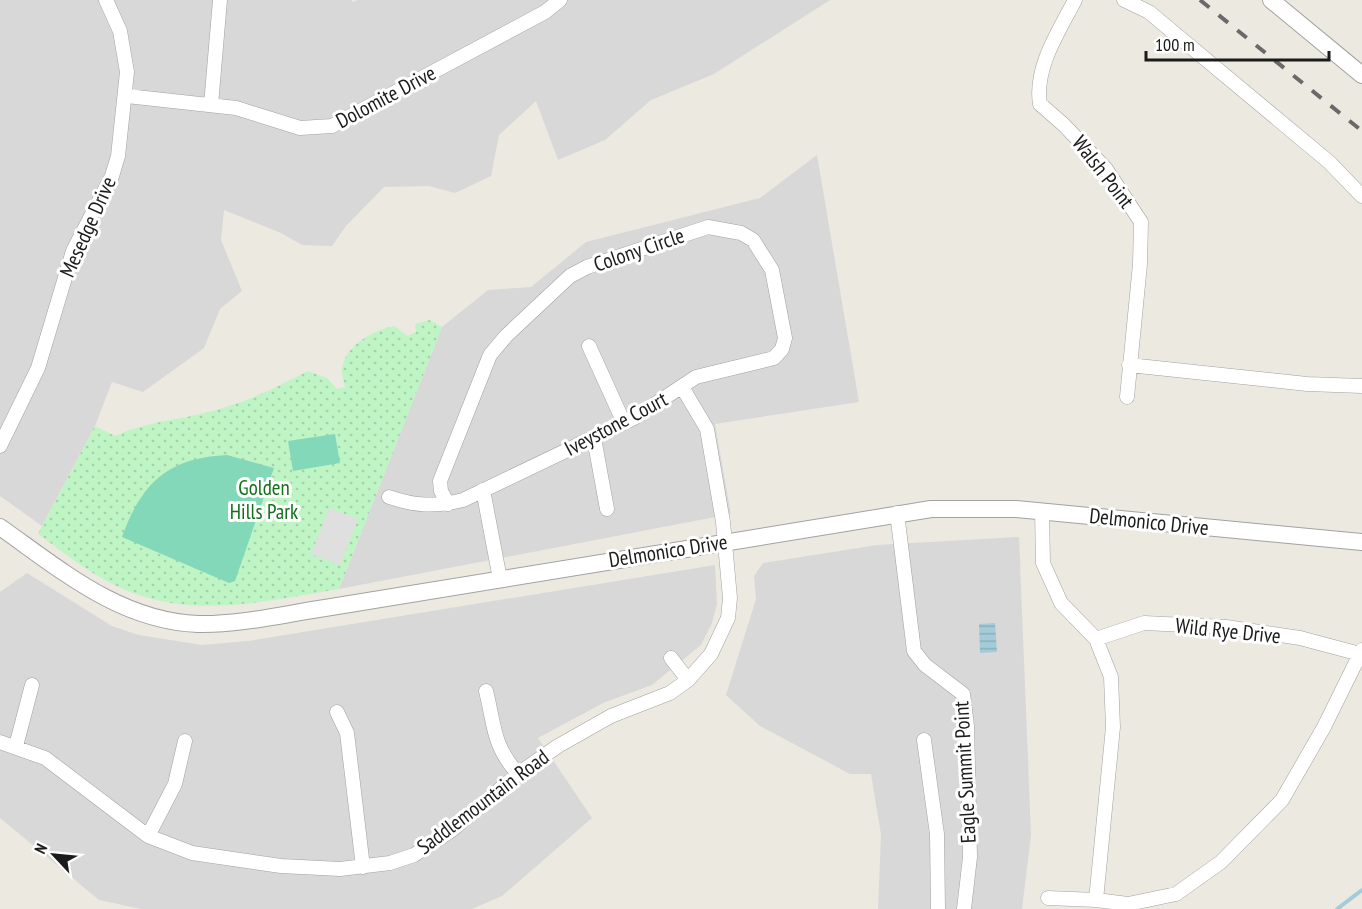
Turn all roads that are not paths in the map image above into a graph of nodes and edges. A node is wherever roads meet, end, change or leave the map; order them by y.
1 (106, 0) edge
2 (220, 0) edge
3 (560, 0) edge
4 (1075, 0) edge
5 (1124, 0) edge
6 (1271, 0) edge
7 (1362, 75) edge
8 (127, 96) junction
9 (211, 105) junction
10 (1362, 196) edge
11 (589, 346) dead end
12 (1129, 365) junction
13 (1362, 386) edge
14 (682, 387) junction
15 (1127, 397) dead end
16 (624, 423) junction
17 (594, 438) junction
18 (0, 446) edge
19 (483, 490) junction
20 (389, 497) dead end
21 (448, 504) junction
22 (607, 509) dead end
23 (1041, 511) junction
24 (897, 513) junction
25 (0, 527) edge
26 (725, 542) junction
27 (1362, 542) edge
28 (500, 579) junction
29 (1096, 639) junction
30 (1361, 652) edge
31 (671, 658) dead end
32 (688, 680) junction
33 (32, 685) dead end
34 (486, 690) dead end
35 (337, 712) dead end
36 (924, 740) dead end
37 (185, 741) dead end
38 (0, 742) edge
39 (16, 746) junction
40 (518, 774) junction
41 (148, 836) junction
42 (363, 867) junction
43 (1048, 898) dead end
44 (1096, 900) junction
45 (938, 909) edge
46 (963, 909) edge

1 - 8 street, Mesedge Drive
2 - 9 street
3 - 9 street, Dolomite Drive
4 - 12 street, Walsh Point
5 - 10 street
6 - 7 street
8 - 9 street, Dolomite Drive
8 - 18 street, Mesedge Drive
11 - 16 street
12 - 13 street
12 - 15 street, Walsh Point
14 - 16 street, Iveystone Court
14 - 21 street, Colony Circle
14 - 26 street, Iveystone Court
16 - 17 street, Iveystone Court
17 - 19 street, Iveystone Court
17 - 22 street
19 - 21 street, Iveystone Court
19 - 28 street
20 - 21 street
23 - 24 street, Delmonico Drive
23 - 27 street, Delmonico Drive
23 - 29 street
24 - 26 street, Delmonico Drive
24 - 46 street, Eagle Summit Point
25 - 28 street, Delmonico Drive
26 - 28 street, Delmonico Drive
26 - 32 street, Saddlemountain Road
29 - 30 street, Wild Rye Drive
29 - 44 street
30 - 44 street
31 - 32 street
32 - 40 street, Saddlemountain Road
33 - 39 street
34 - 40 street
35 - 42 street
36 - 45 street
37 - 41 street
38 - 39 street, Saddlemountain Road
39 - 41 street, Saddlemountain Road
40 - 42 street, Saddlemountain Road
41 - 42 street, Saddlemountain Road
43 - 44 street

